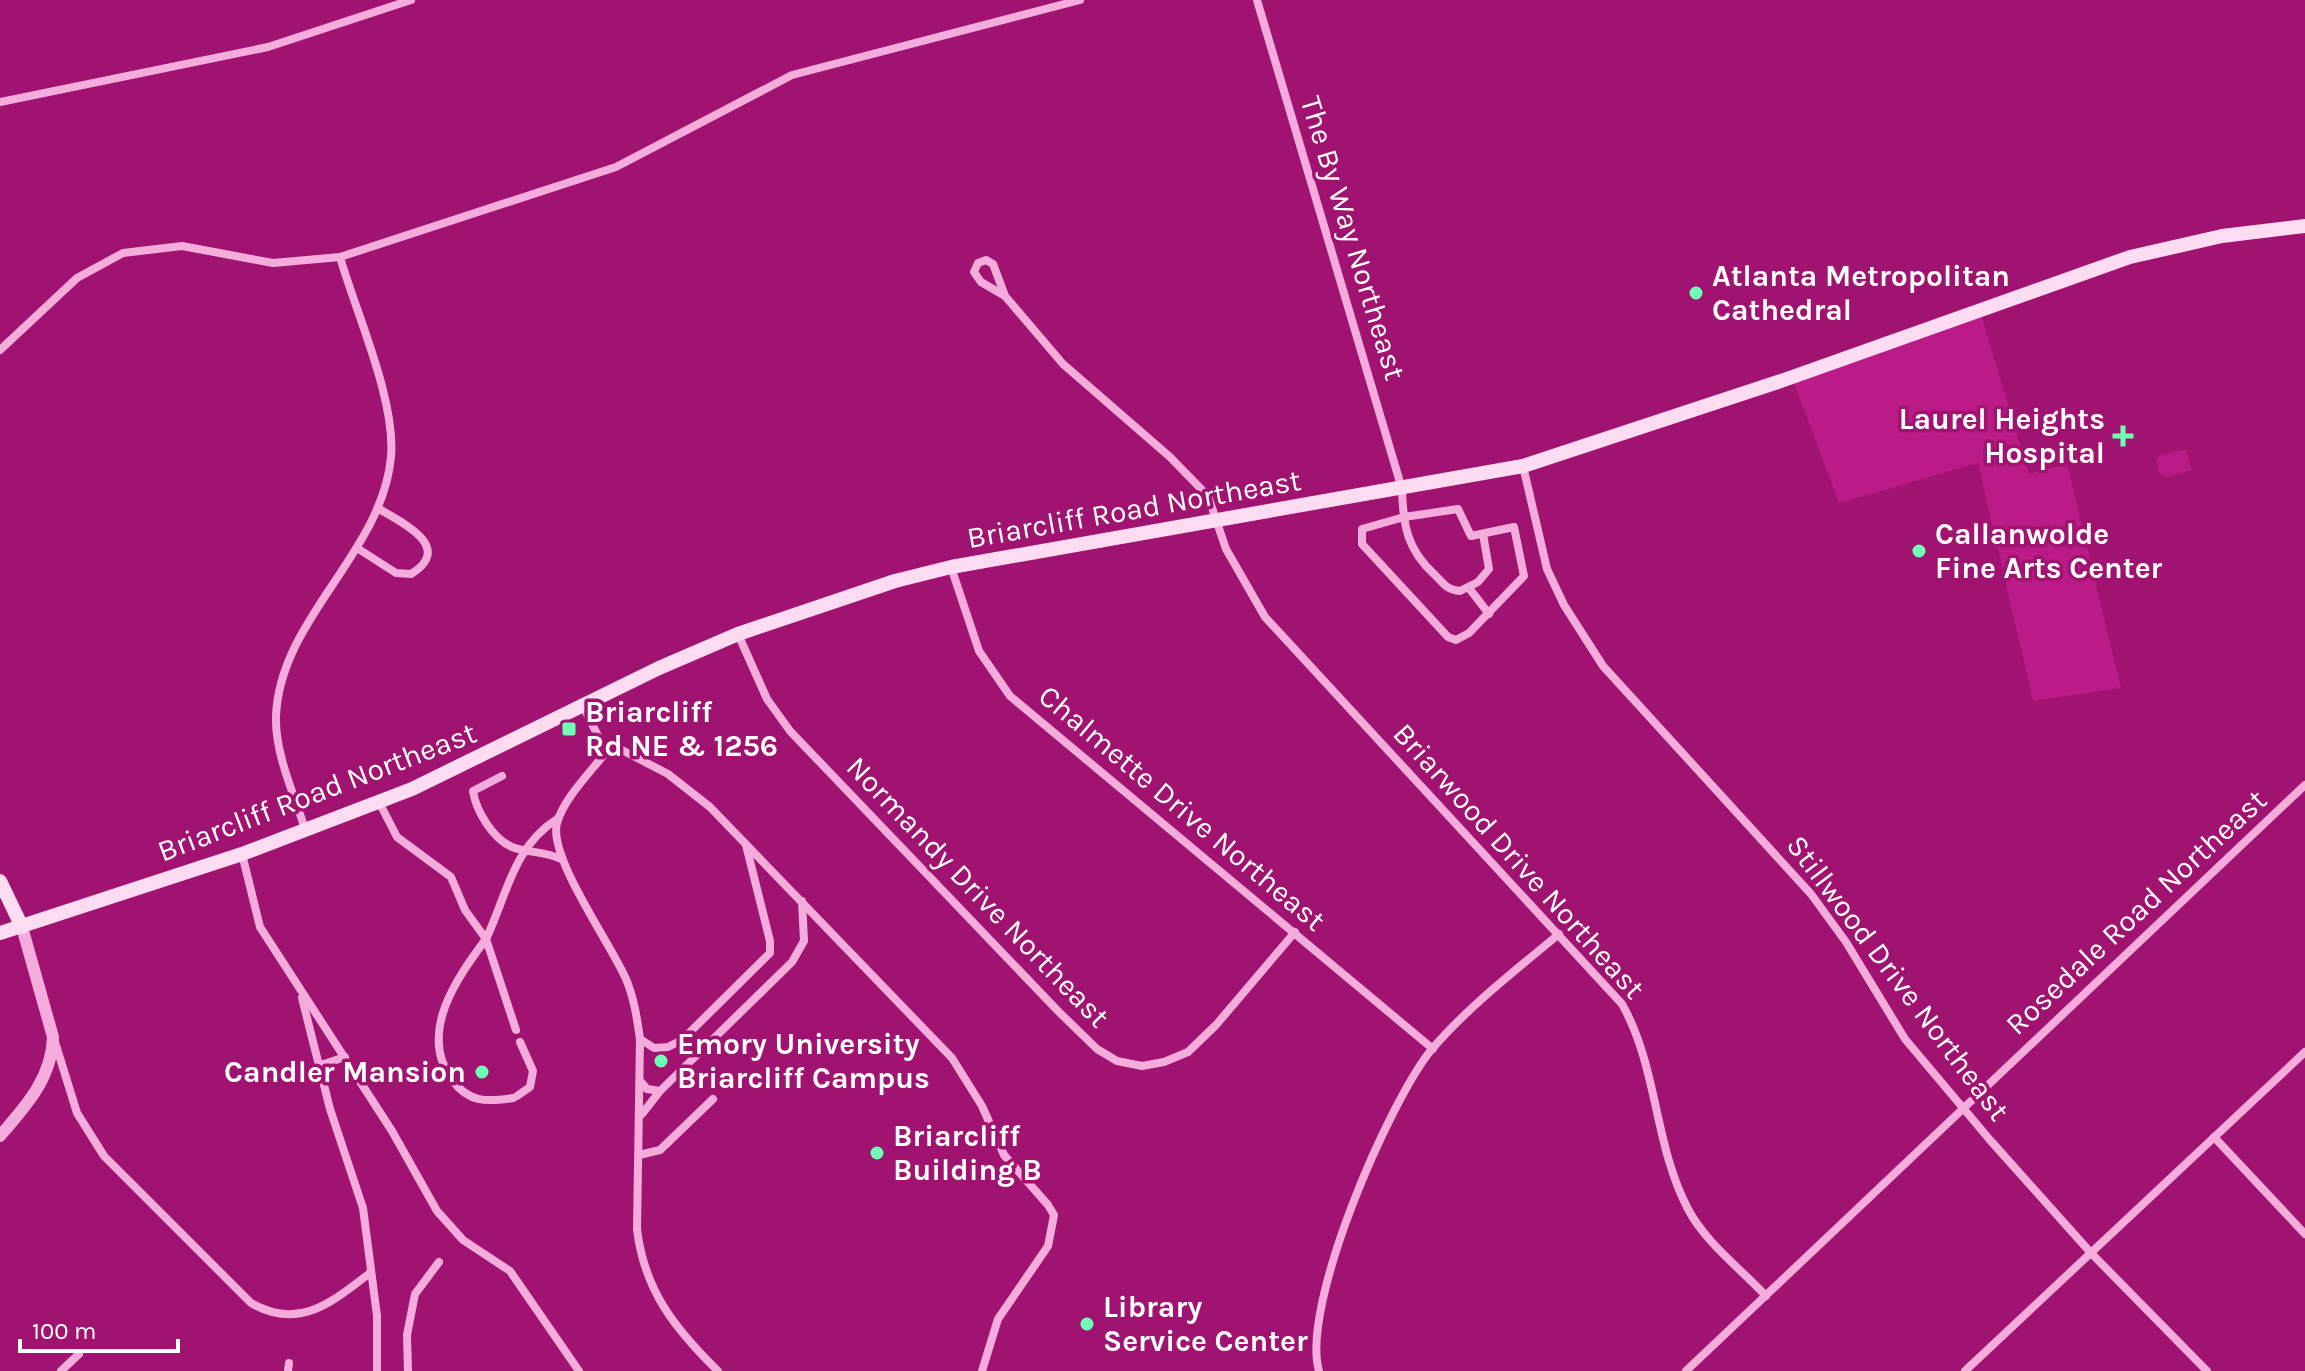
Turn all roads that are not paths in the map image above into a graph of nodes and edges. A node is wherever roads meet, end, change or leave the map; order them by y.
1 (411, 0) edge
2 (1080, 0) edge
3 (1257, 0) edge
4 (0, 102) edge
5 (2305, 226) edge
6 (340, 257) junction
7 (1005, 296) junction
8 (0, 350) edge
9 (1523, 466) junction
10 (1402, 489) junction
11 (379, 509) junction
12 (1404, 517) junction
13 (1214, 521) junction
14 (1483, 534) junction
15 (1539, 547) junction
16 (357, 548) junction
17 (1519, 553) junction
18 (951, 567) junction
19 (1469, 588) junction
20 (1489, 614) junction
21 (738, 634) junction
22 (583, 706) junction
23 (606, 752) junction
24 (502, 776) dead end
25 (2305, 785) edge
26 (379, 802) junction
27 (559, 818) junction
28 (305, 829) junction
29 (746, 844) junction
30 (524, 850) junction
31 (242, 854) junction
32 (561, 859) junction
33 (0, 881) edge
34 (802, 901) junction
35 (22, 927) junction
36 (1295, 932) junction
37 (0, 933) edge
38 (1559, 934) junction
39 (486, 939) junction
40 (298, 987) junction
41 (516, 1030) dead end
42 (53, 1037) junction
43 (640, 1039) junction
44 (520, 1042) dead end
45 (1433, 1049) junction
46 (2305, 1052) edge
47 (345, 1057) junction
48 (321, 1065) junction
49 (640, 1080) junction
50 (660, 1091) junction
51 (713, 1099) dead end
52 (1965, 1108) junction
53 (640, 1119) junction
54 (0, 1136) edge
55 (2214, 1137) junction
56 (639, 1155) junction
57 (2305, 1234) edge
58 (2091, 1253) junction
59 (439, 1262) dead end
60 (370, 1273) junction
61 (1766, 1296) junction
62 (79, 1354) dead end
63 (61, 1371) edge
64 (377, 1371) edge
65 (408, 1371) edge
66 (579, 1371) edge
67 (718, 1371) edge
68 (982, 1371) edge
69 (1319, 1371) edge
70 (1686, 1371) edge
71 (1965, 1371) edge
72 (2207, 1371) edge

1 - 4 street
2 - 6 street
3 - 10 street, The By Way Northeast
5 - 9 main road, Briarcliff Road Northeast
6 - 8 street
6 - 11 street
7 - 7 street
7 - 13 street, Briarwood Drive Northeast
9 - 10 main road, Briarcliff Road Northeast
9 - 15 street, Stillwood Drive Northeast
10 - 12 street, The By Way Northeast
10 - 13 main road, Briarcliff Road Northeast
11 - 16 street
11 - 16 street
12 - 14 street
12 - 19 street, The By Way Northeast
12 - 20 street
13 - 18 main road, Briarcliff Road Northeast
13 - 38 street, Briarwood Drive Northeast
14 - 17 street
14 - 19 street
15 - 17 street
15 - 52 street, Stillwood Drive Northeast
16 - 28 street
17 - 20 street
18 - 21 main road, Briarcliff Road Northeast
18 - 36 street, Chalmette Drive Northeast
19 - 20 street
21 - 22 main road, Briarcliff Road Northeast
21 - 36 street, Normandy Drive Northeast
22 - 23 street
22 - 26 main road, Briarcliff Road Northeast
23 - 27 street
23 - 29 street
24 - 30 street
25 - 52 street, Rosedale Road Northeast
26 - 28 main road, Briarcliff Road Northeast
26 - 39 street
27 - 30 street
27 - 32 street
28 - 31 main road, Briarcliff Road Northeast
29 - 34 street
29 - 43 street
30 - 32 street
30 - 39 street
31 - 35 main road, Briarcliff Road Northeast
31 - 40 street
32 - 43 street
33 - 35 main road
34 - 50 street
34 - 68 street
35 - 37 main road, Briarcliff Road Northeast
35 - 42 street
36 - 45 street, Chalmette Drive Northeast
38 - 45 street
38 - 61 street, Briarwood Drive Northeast
39 - 41 street
39 - 44 street
40 - 47 street
40 - 48 street
42 - 54 street
42 - 60 street
43 - 49 street
45 - 69 street
46 - 55 street
47 - 48 street
47 - 66 street
48 - 60 street
49 - 50 street
49 - 53 street
50 - 53 street
51 - 56 street
52 - 58 street, Stillwood Drive Northeast
52 - 61 street, Rosedale Road Northeast
53 - 56 street
55 - 57 street
55 - 58 street
56 - 67 street
58 - 71 street
58 - 72 street, Stillwood Drive Northeast
59 - 65 street
60 - 64 street
61 - 70 street, Rosedale Road Northeast
62 - 63 street

